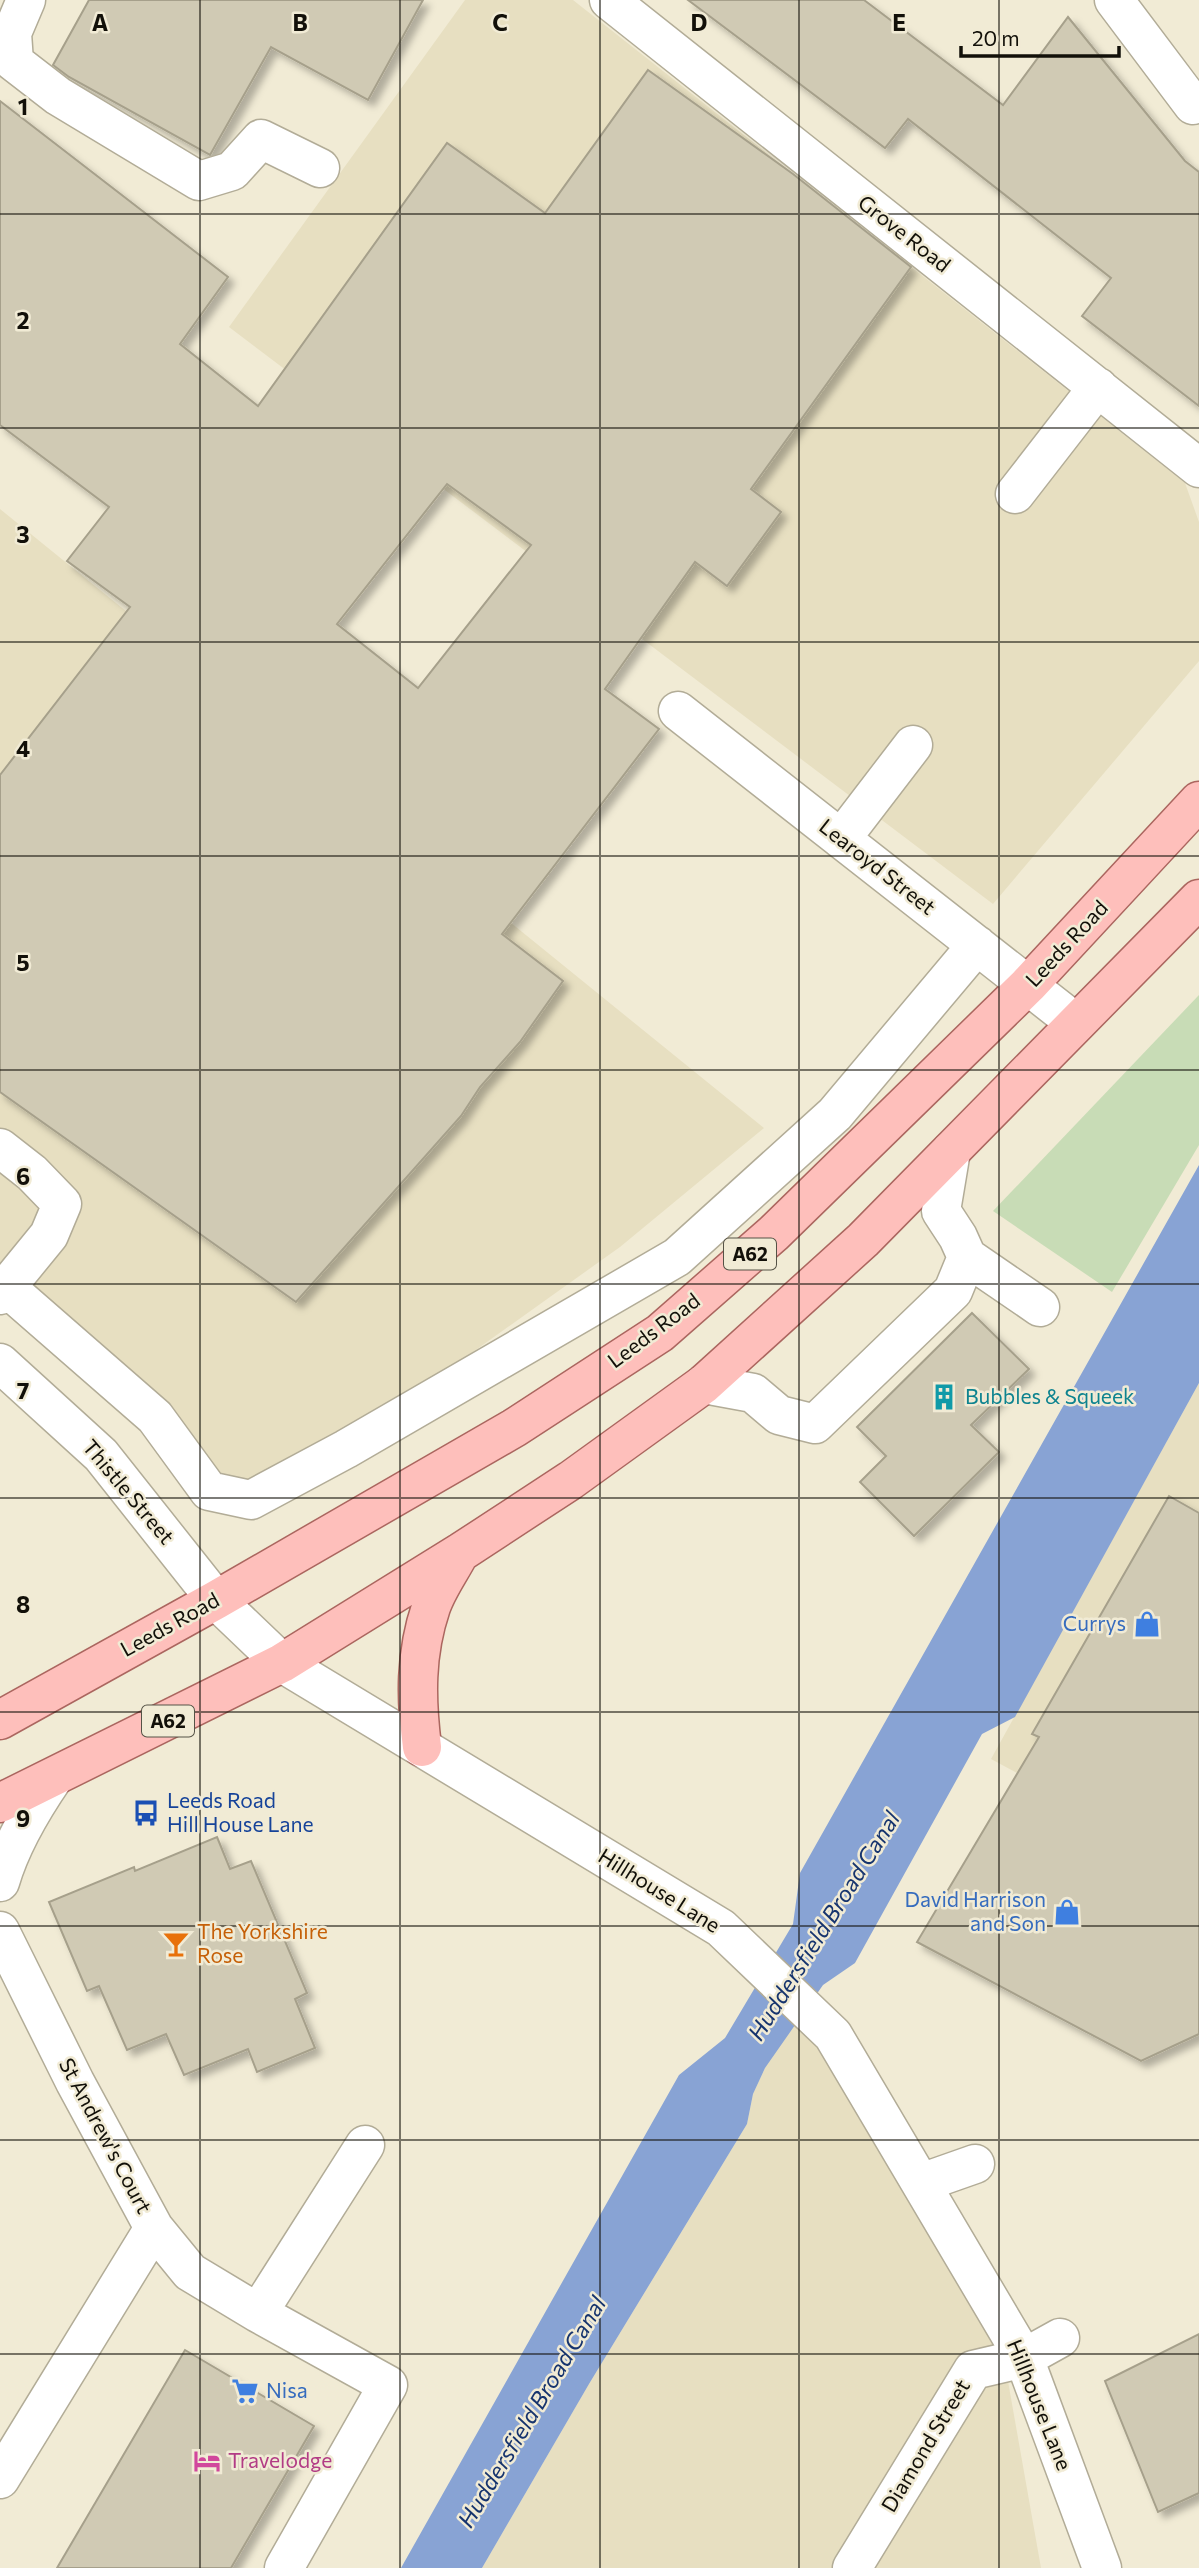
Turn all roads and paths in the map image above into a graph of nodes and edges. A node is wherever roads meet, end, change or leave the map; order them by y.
1 (26, 0) edge
2 (609, 0) edge
3 (1114, 0) edge
4 (1199, 101) edge
5 (320, 167) dead end
6 (1098, 387) junction
7 (1199, 468) edge
8 (1015, 494) dead end
9 (678, 711) dead end
10 (914, 745) dead end
11 (1199, 801) edge
12 (841, 839) junction
13 (1199, 899) edge
14 (977, 945) junction
15 (1028, 985) junction
16 (1076, 1023) junction
17 (0, 1149) edge
18 (951, 1151) junction
19 (967, 1257) junction
20 (3, 1291) edge
21 (1040, 1307) dead end
22 (0, 1363) edge
23 (704, 1384) junction
24 (460, 1552) junction
25 (216, 1600) junction
26 (282, 1663) junction
27 (0, 1720) edge
28 (422, 1747) junction
29 (54, 1777) junction
30 (0, 1803) edge
31 (0, 1882) edge
32 (0, 1931) edge
33 (365, 2145) dead end
34 (975, 2164) dead end
35 (922, 2183) junction
36 (153, 2228) junction
37 (258, 2313) junction
38 (1060, 2338) dead end
39 (1024, 2358) junction
40 (0, 2479) edge
41 (284, 2568) edge
42 (852, 2568) edge
43 (1102, 2568) edge

1 - 5 street
2 - 6 street, Grove Road
3 - 4 street
6 - 7 street, Grove Road
6 - 8 street
9 - 12 street, Learoyd Street
10 - 12 street
11 - 15 main road, Leeds Road / A62
12 - 14 street, Learoyd Street
13 - 16 main road, A62
14 - 15 street, Learoyd Street
14 - 20 street
15 - 16 street, Learoyd Street
15 - 25 main road, Leeds Road / A62
16 - 18 main road, A62
17 - 20 street
18 - 19 street
18 - 23 main road, A62
19 - 21 street
19 - 23 street
22 - 25 street, Thistle Street
23 - 24 main road, A62
24 - 26 main road, A62
24 - 28 main road
25 - 26 street, Hillhouse Lane
25 - 27 main road, Leeds Road / A62
26 - 28 street, Hillhouse Lane
26 - 29 main road, A62
28 - 35 street, Hillhouse Lane
29 - 30 main road, A62
29 - 31 street
32 - 36 street, St Andrew's Court
33 - 37 street
34 - 35 street
35 - 39 street, Hillhouse Lane
36 - 37 street
36 - 40 street, St Andrew's Court
37 - 41 street
38 - 39 street, Diamond Street
39 - 42 street, Diamond Street
39 - 43 street, Hillhouse Lane

